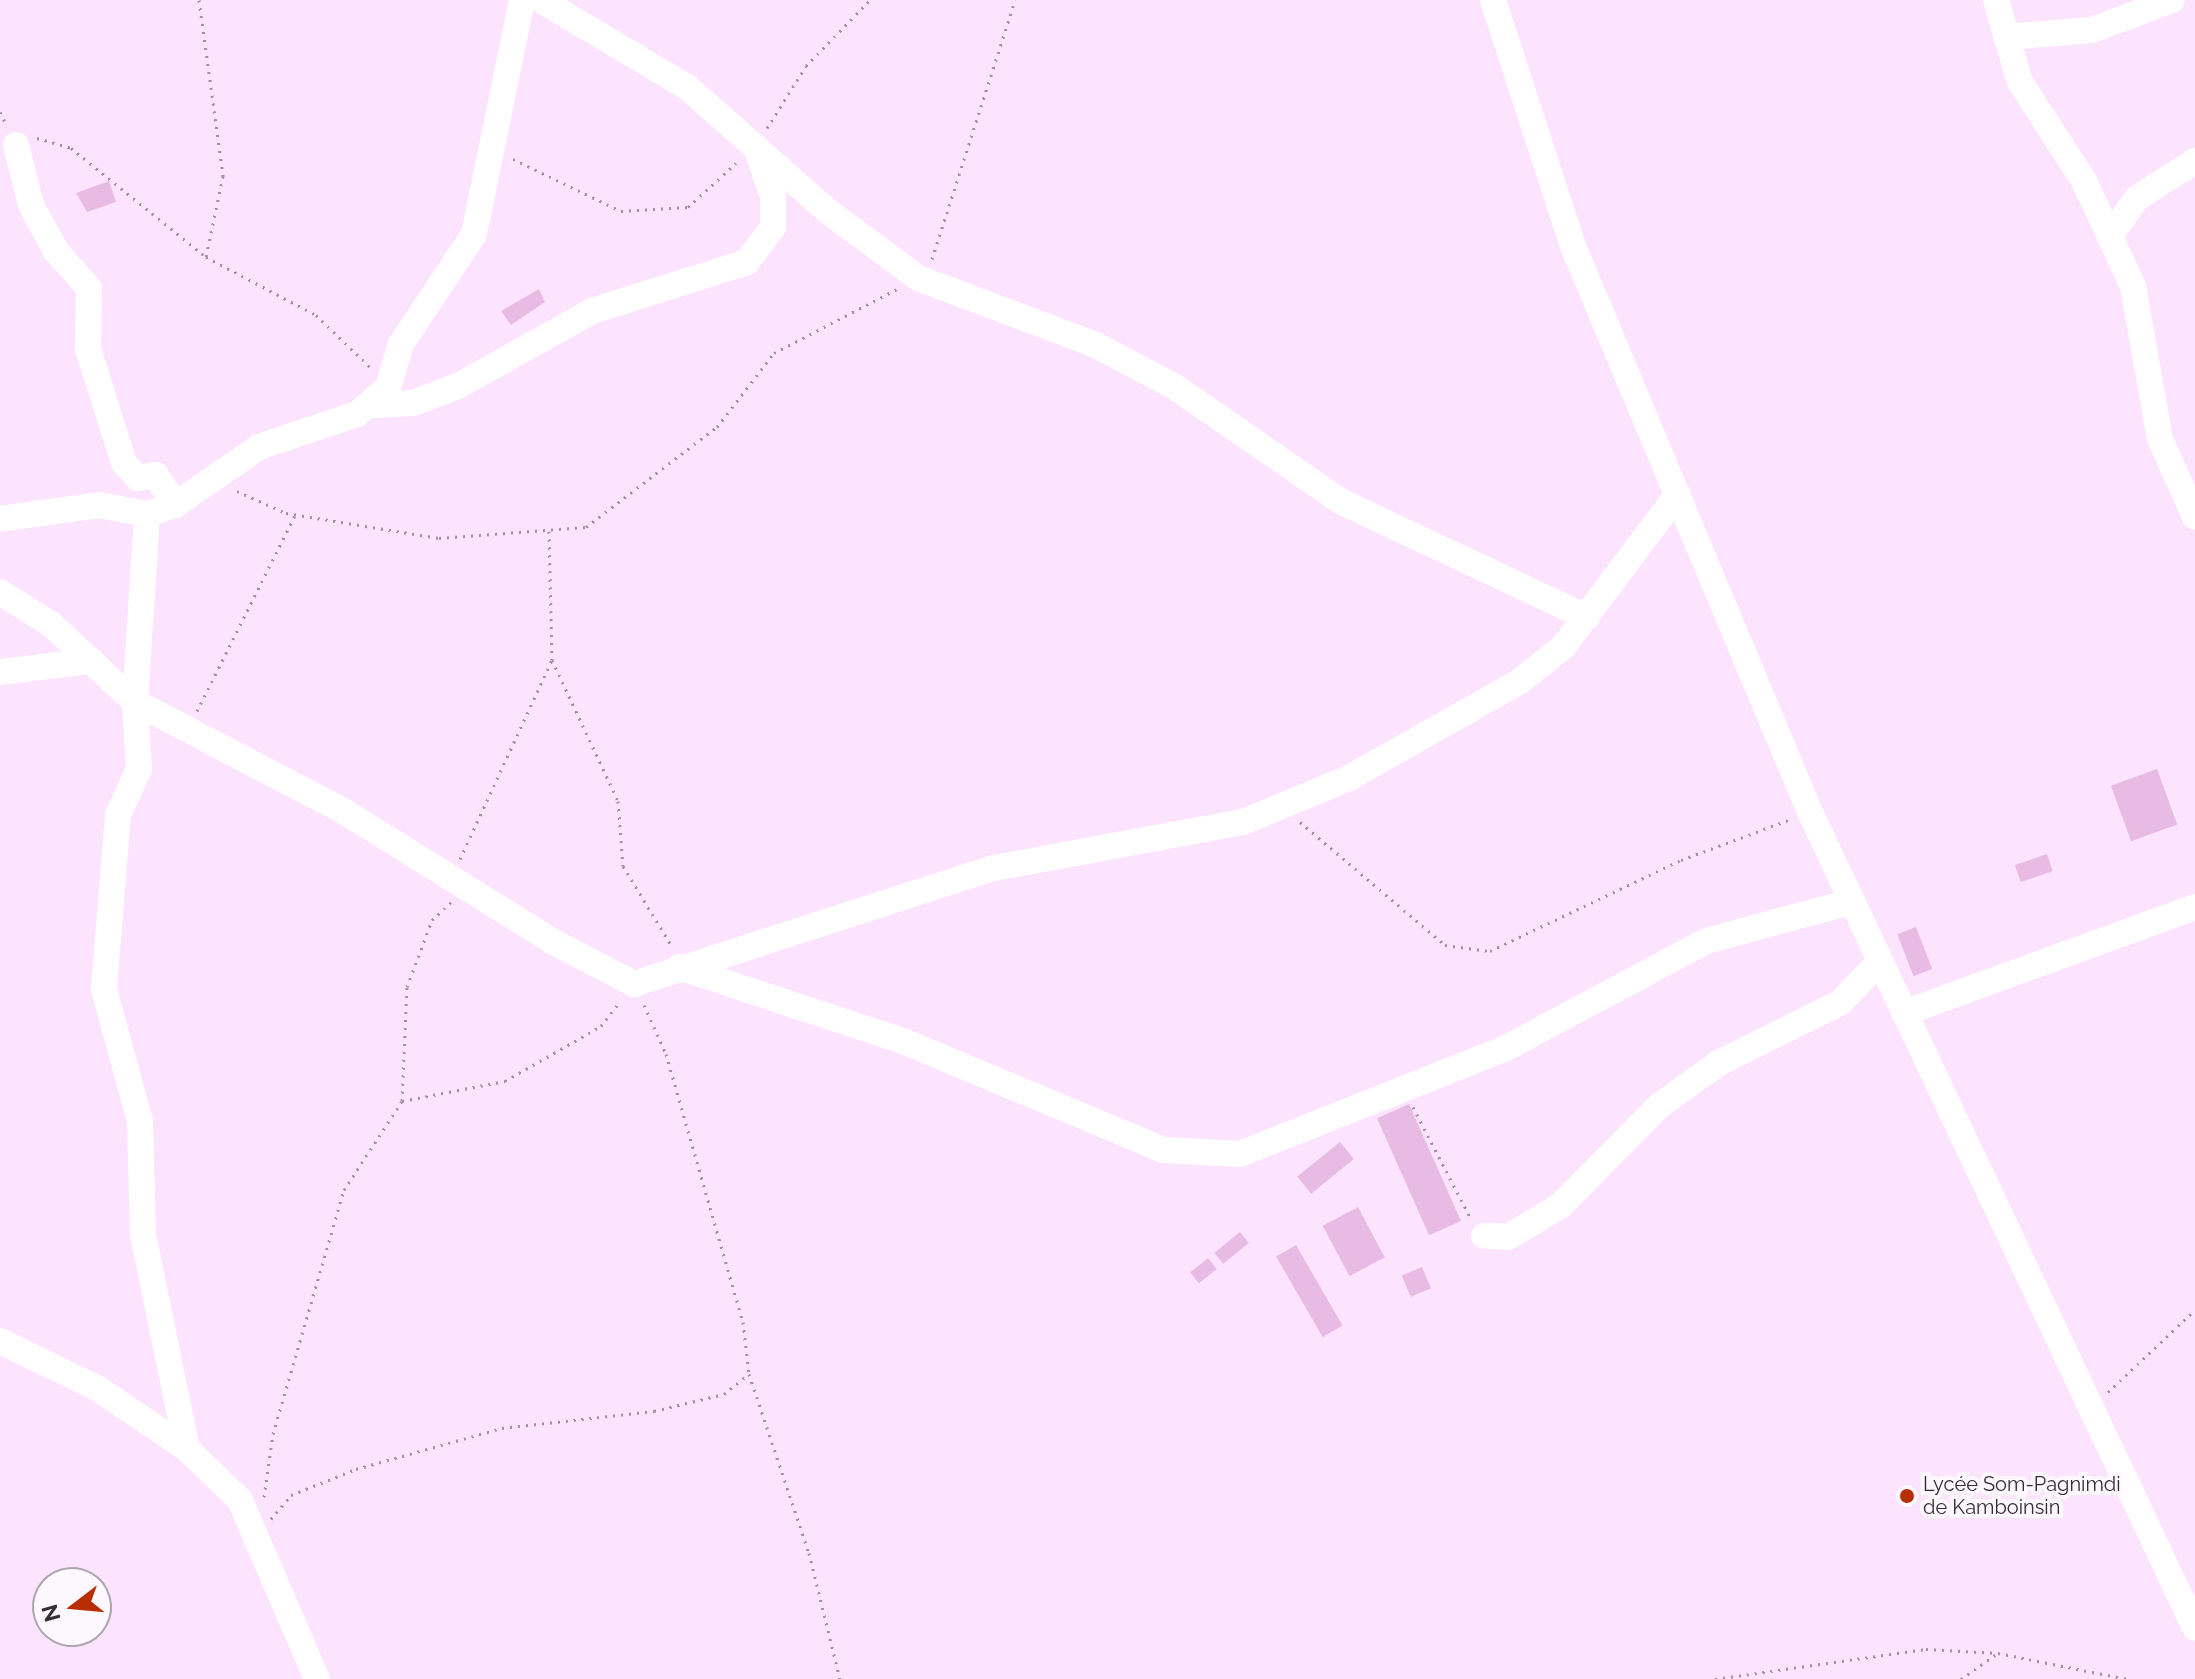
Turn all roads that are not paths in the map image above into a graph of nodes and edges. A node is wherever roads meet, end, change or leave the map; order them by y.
1 (522, 0) edge
2 (541, 0) edge
3 (1493, 0) edge
4 (1996, 0) edge
5 (2168, 1) edge
6 (2006, 37) junction
7 (16, 145) road end
8 (755, 146) junction
9 (2195, 161) edge
10 (2112, 233) junction
11 (381, 396) junction
12 (1678, 494) junction
13 (175, 505) junction
14 (147, 514) junction
15 (2195, 517) edge
16 (0, 519) edge
17 (0, 592) edge
18 (1587, 617) junction
19 (91, 661) junction
20 (0, 672) edge
21 (135, 702) junction
22 (1851, 902) junction
23 (2195, 907) edge
24 (1879, 962) junction
25 (679, 967) junction
26 (1904, 1013) junction
27 (1484, 1236) road end
28 (0, 1341) edge
29 (187, 1449) junction
30 (2195, 1628) edge
31 (317, 1679) edge

1 - 11 street
2 - 8 street
3 - 12 street
4 - 6 street
5 - 6 street
6 - 10 street
7 - 13 street
8 - 11 street
8 - 18 street
9 - 10 street
10 - 15 street
11 - 13 street
12 - 18 street
12 - 22 street
13 - 14 street
14 - 16 street
14 - 21 street
17 - 19 street
18 - 25 street
19 - 20 street
19 - 21 street
21 - 25 street
21 - 29 street
22 - 24 street
22 - 25 street
23 - 26 street
24 - 26 street
24 - 27 street
26 - 30 street
28 - 29 street
29 - 31 street

